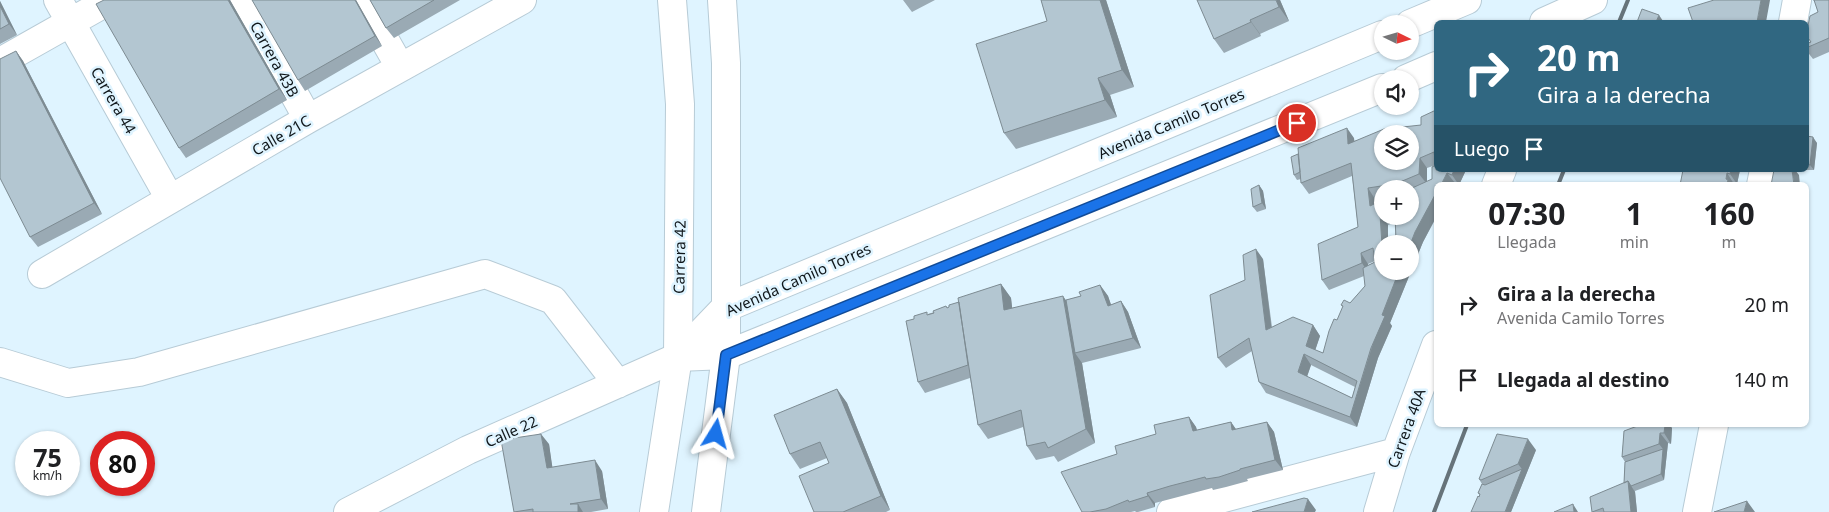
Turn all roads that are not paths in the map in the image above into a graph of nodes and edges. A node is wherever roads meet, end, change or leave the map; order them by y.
1 (110, 0) edge
2 (242, 0) edge
3 (362, 0) edge
4 (522, 0) edge
5 (672, 0) edge
6 (722, 0) edge
7 (1593, 0) edge
8 (1797, 0) edge
9 (1452, 3) edge
10 (64, 12) edge
11 (1554, 15) edge
12 (1419, 20) edge
13 (1792, 20) edge
14 (1374, 38) edge
15 (0, 62) edge
16 (400, 67) junction
17 (1434, 67) edge
18 (1419, 73) edge
19 (1374, 91) edge
20 (308, 119) junction
21 (170, 199) junction
22 (42, 274) dead end
23 (725, 308) junction
24 (1434, 350) edge
25 (726, 355) junction
26 (678, 357) junction
27 (0, 362) edge
28 (618, 384) junction
29 (1714, 427) edge
30 (1396, 452) junction
31 (348, 512) edge
32 (654, 512) edge
33 (706, 512) edge
34 (1171, 512) edge
35 (1378, 512) edge
36 (1697, 512) edge

1 - 10 main road
2 - 20 main road, Carrera 43B
3 - 16 main road
4 - 16 main road, Calle 21C
5 - 26 main road, Carrera 42
6 - 23 main road
7 - 11 main road
8 - 13 main road
9 - 12 main road
10 - 15 main road
10 - 21 main road, Carrera 44
14 - 23 main road, Avenida Camilo Torres
16 - 20 main road, Calle 21C
17 - 18 main road
19 - 25 main road
20 - 21 main road, Calle 21C
21 - 22 main road, Calle 21C
23 - 25 main road
23 - 26 main road, Avenida Camilo Torres
24 - 30 main road, Carrera 40A
25 - 26 main road
25 - 33 main road
26 - 28 main road, Calle 22
26 - 32 main road, Carrera 42
27 - 28 main road
28 - 31 main road, Calle 22
29 - 36 main road
30 - 34 main road
30 - 35 main road, Carrera 40A

